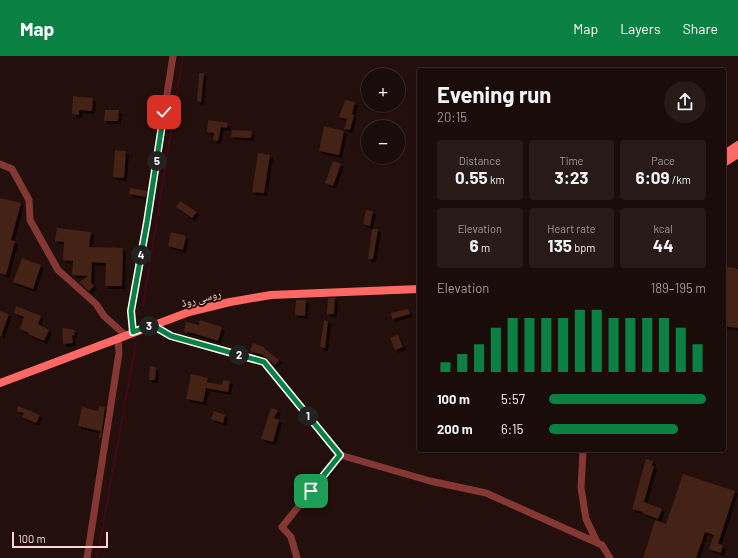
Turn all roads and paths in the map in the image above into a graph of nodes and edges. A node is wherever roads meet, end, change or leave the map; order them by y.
1 (173, 56) edge
2 (738, 145) edge
3 (726, 153) edge
4 (738, 154) edge
5 (726, 163) edge
6 (0, 164) edge
7 (417, 289) edge
8 (152, 325) junction
9 (125, 335) junction
10 (0, 382) edge
11 (583, 452) edge
12 (340, 455) junction
13 (597, 542) junction
14 (87, 558) edge
15 (297, 558) edge
16 (610, 558) edge

1 - 9 street
2 - 3 main road
4 - 5 main road
6 - 9 street
7 - 8 main road, روسی روڈ
8 - 9 main road, روسی روڈ
8 - 12 street
9 - 10 main road, روسی روڈ
9 - 14 street
11 - 13 street
12 - 13 street
12 - 15 street
13 - 16 street

